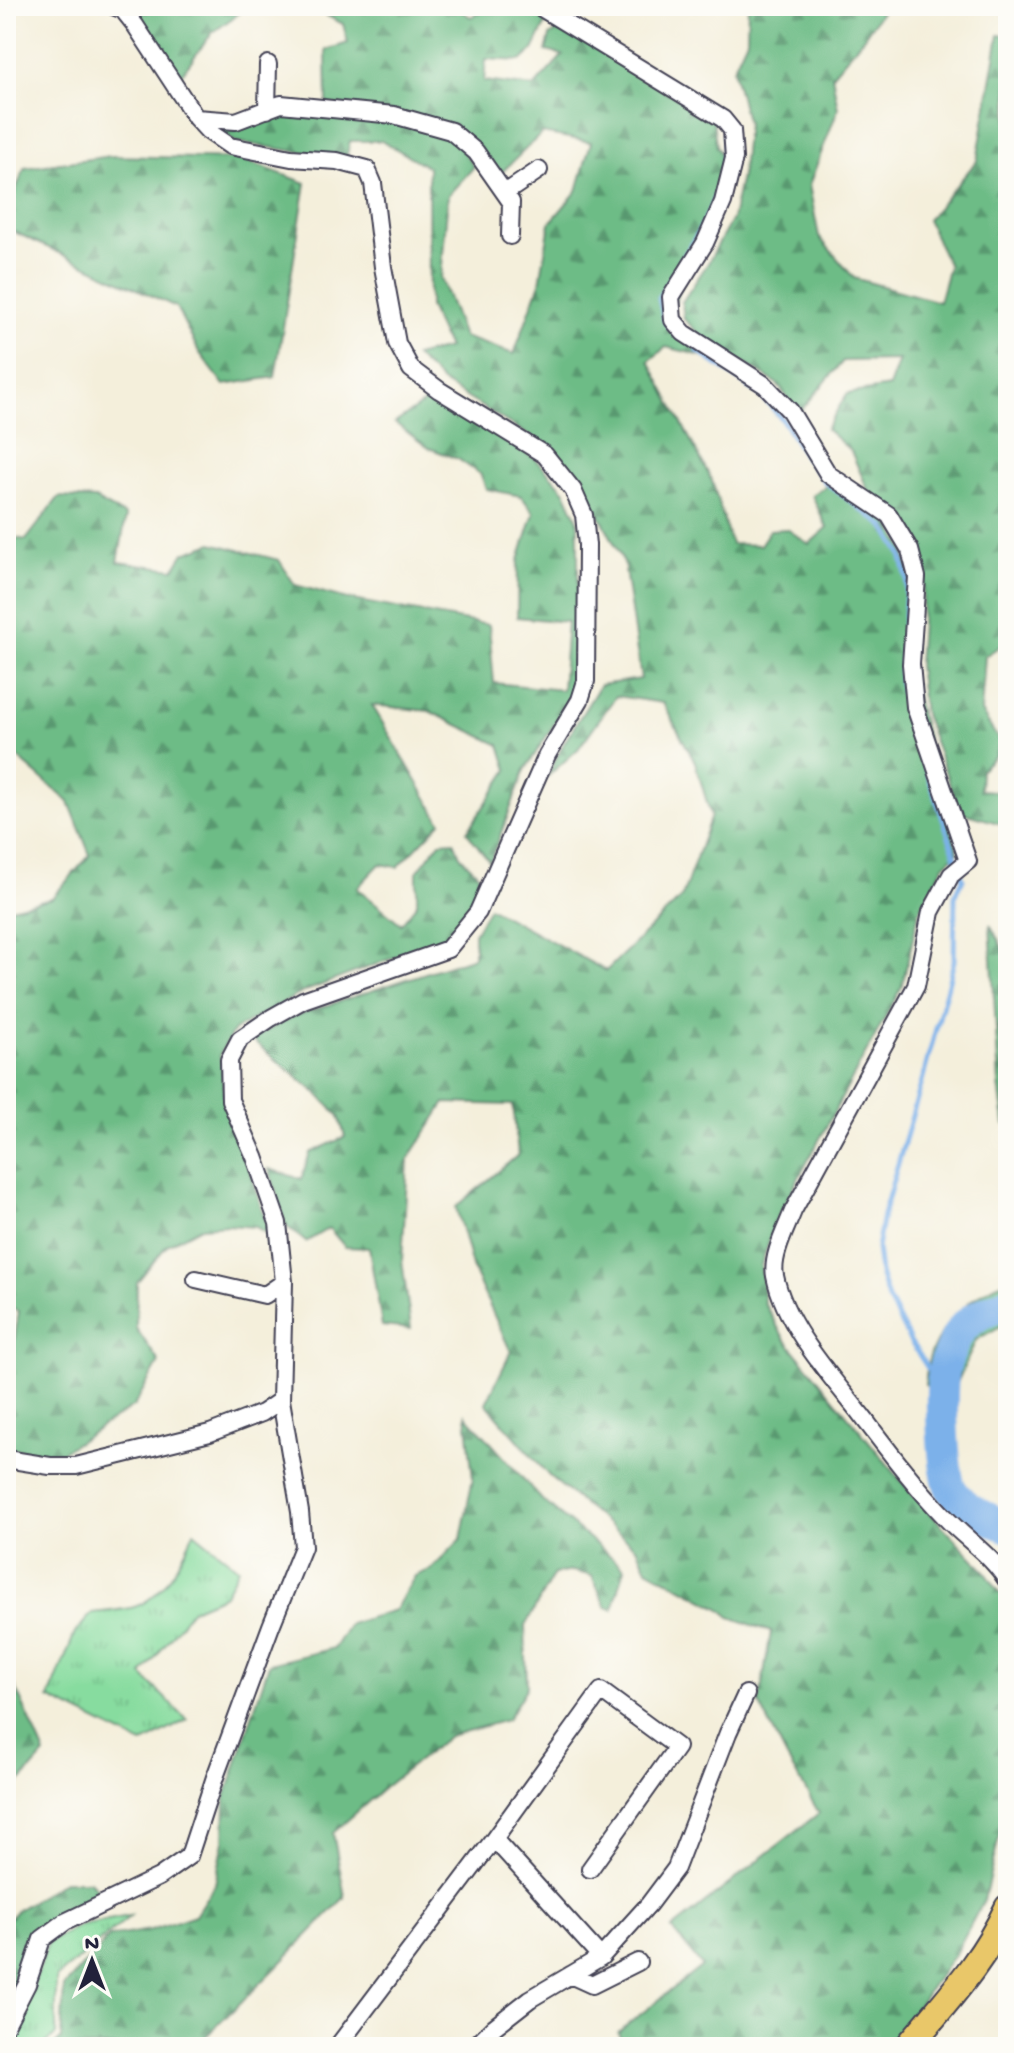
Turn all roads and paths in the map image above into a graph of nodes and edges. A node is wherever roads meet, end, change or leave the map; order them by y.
1 (113, 6) edge
2 (538, 6) edge
3 (268, 64) dead end
4 (267, 110) junction
5 (196, 118) junction
6 (539, 170) dead end
7 (505, 193) junction
8 (510, 236) dead end
9 (196, 1279) dead end
10 (284, 1282) junction
11 (281, 1400) junction
12 (6, 1459) edge
13 (1008, 1582) edge
14 (746, 1694) dead end
15 (494, 1839) junction
16 (590, 1869) dead end
17 (1008, 1908) edge
18 (601, 1957) junction
19 (638, 1962) dead end
20 (570, 1975) junction
21 (6, 2025) edge
22 (337, 2047) edge
23 (474, 2047) edge
24 (908, 2047) edge

1 - 5 street
2 - 13 street
3 - 4 street
4 - 5 street
4 - 7 street
5 - 10 street
6 - 7 street
7 - 8 street
9 - 10 street
10 - 11 street
11 - 12 street
11 - 21 street
14 - 18 street
15 - 16 street
15 - 18 street
15 - 22 street
17 - 24 main road
18 - 20 street
19 - 20 street
20 - 23 street

